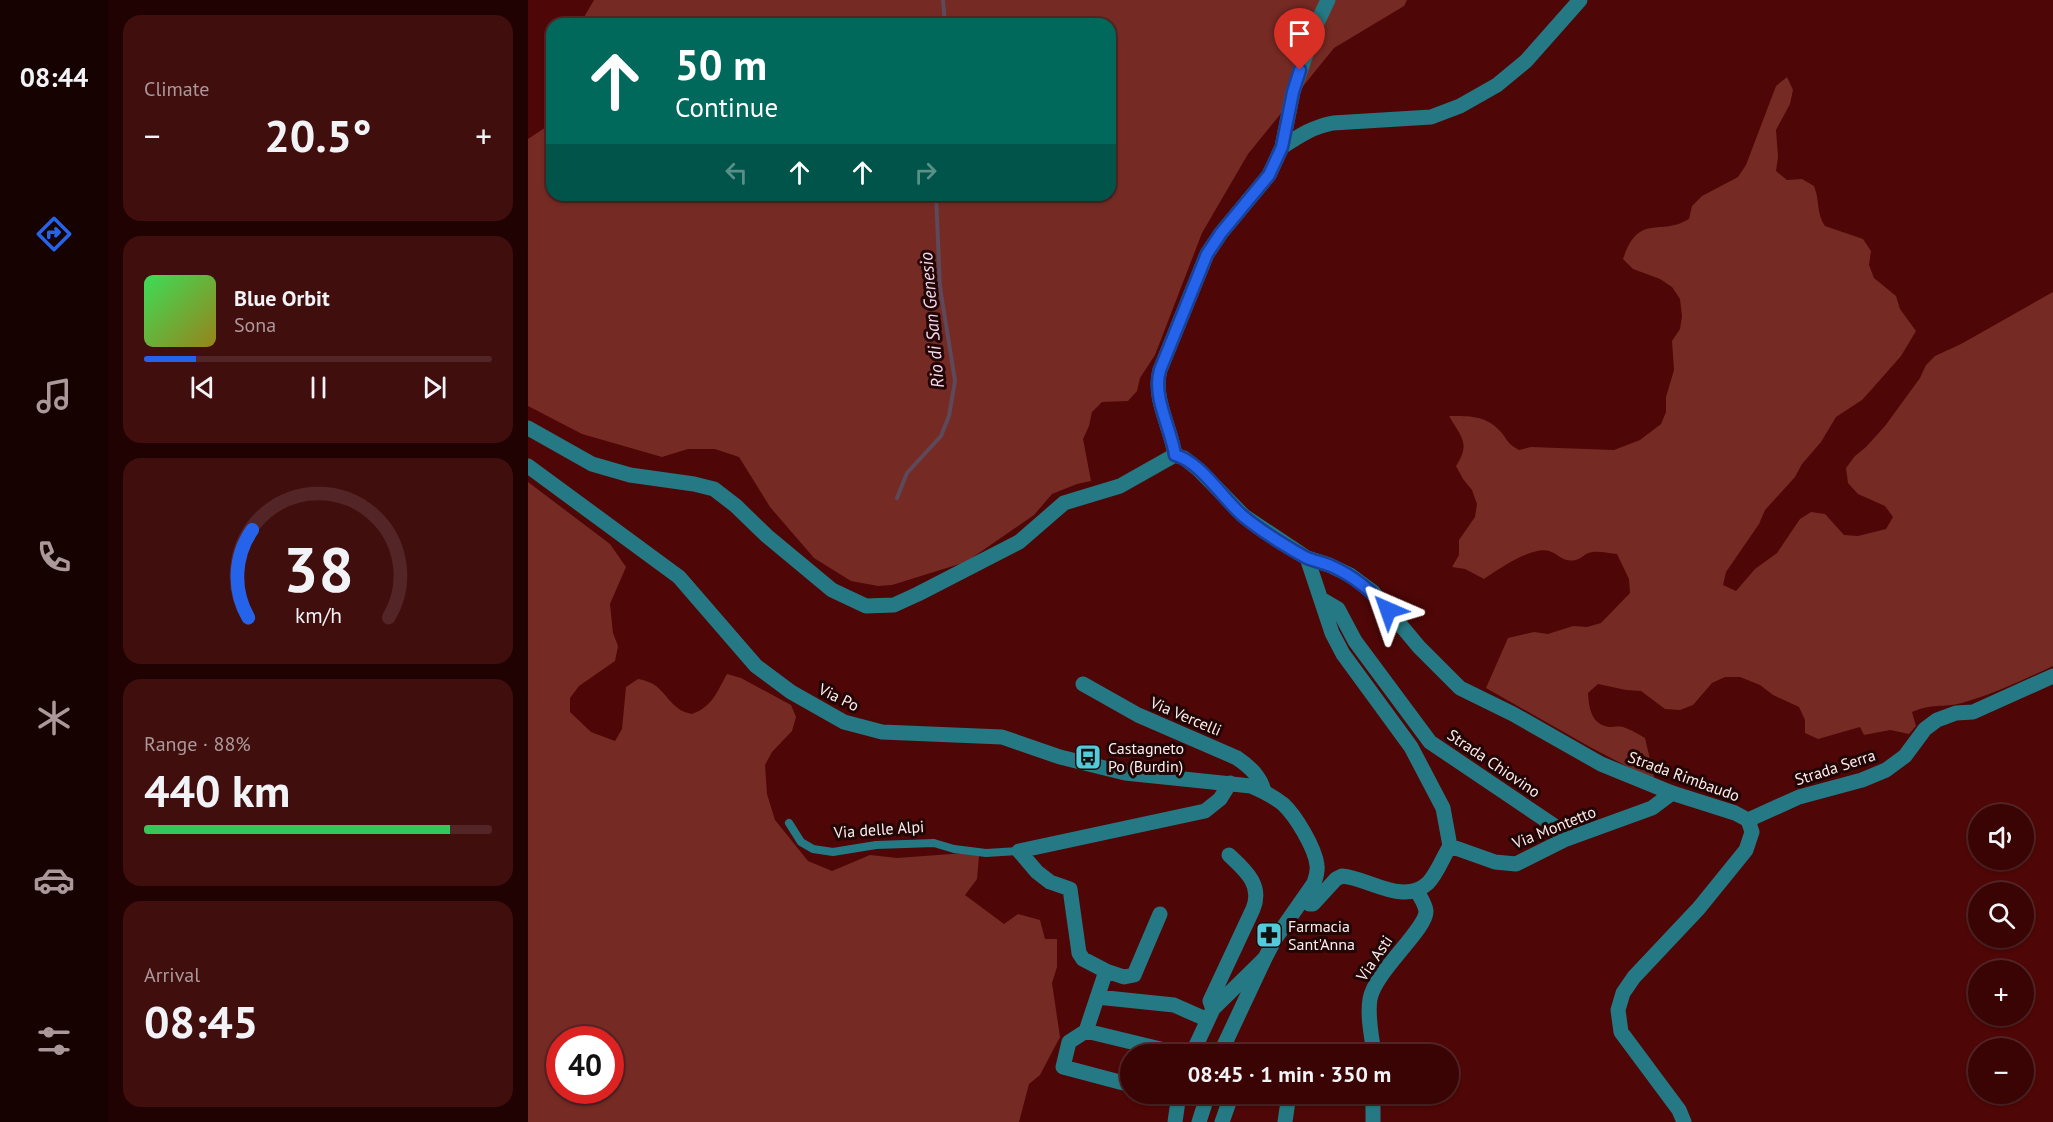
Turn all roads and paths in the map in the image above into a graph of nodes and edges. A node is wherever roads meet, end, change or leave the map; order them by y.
1 (1328, 0) edge
2 (1580, 0) edge
3 (1282, 147) junction
4 (528, 428) edge
5 (1175, 455) junction
6 (528, 466) edge
7 (1307, 558) junction
8 (1321, 599) junction
9 (2053, 676) edge
10 (1083, 684) dead end
11 (1230, 783) junction
12 (1257, 788) junction
13 (1672, 793) junction
14 (1748, 820) junction
15 (789, 823) dead end
16 (1564, 840) junction
17 (1450, 846) junction
18 (1019, 851) junction
19 (1229, 855) dead end
20 (1416, 890) junction
21 (1304, 900) junction
22 (1160, 914) dead end
23 (1265, 958) junction
24 (1106, 971) junction
25 (1097, 997) junction
26 (1211, 1014) junction
27 (1086, 1031) junction
28 (1140, 1044) edge
29 (1197, 1044) edge
30 (1225, 1044) edge
31 (1373, 1044) edge
32 (1120, 1082) edge
33 (1174, 1104) edge
34 (1205, 1104) edge
35 (1228, 1104) edge
36 (1288, 1104) edge
37 (1373, 1104) edge
38 (1175, 1122) edge
39 (1199, 1122) edge
40 (1222, 1122) edge
41 (1285, 1122) edge
42 (1373, 1122) edge
43 (1684, 1122) edge

1 - 3 street
2 - 3 street
3 - 5 street
4 - 5 street
5 - 7 street, Strada Rimbaudo
6 - 11 street, Via Po
7 - 8 street, Strada Chiovino
7 - 13 street, Strada Rimbaudo
8 - 16 street, Strada Chiovino
8 - 17 street, Strada Chiovino
9 - 14 street, Strada Serra
10 - 12 street, Via Vercelli
11 - 12 street, Via Po
11 - 18 street, Via delle Alpi
12 - 21 street
13 - 14 street, Strada Rimbaudo
13 - 16 street, Via Montetto
14 - 43 street, Strada Rimbaudo
15 - 18 lane, Via delle Alpi
16 - 17 street, Via Montetto
17 - 20 street
18 - 24 street
19 - 26 street
20 - 21 street
20 - 31 street, Via Asti
21 - 23 street
22 - 24 street
23 - 26 street
23 - 30 street
24 - 25 street
25 - 26 street
25 - 27 street
26 - 29 street
27 - 28 street
27 - 32 street
33 - 38 street
34 - 39 street
35 - 40 street
36 - 41 street
37 - 42 street

